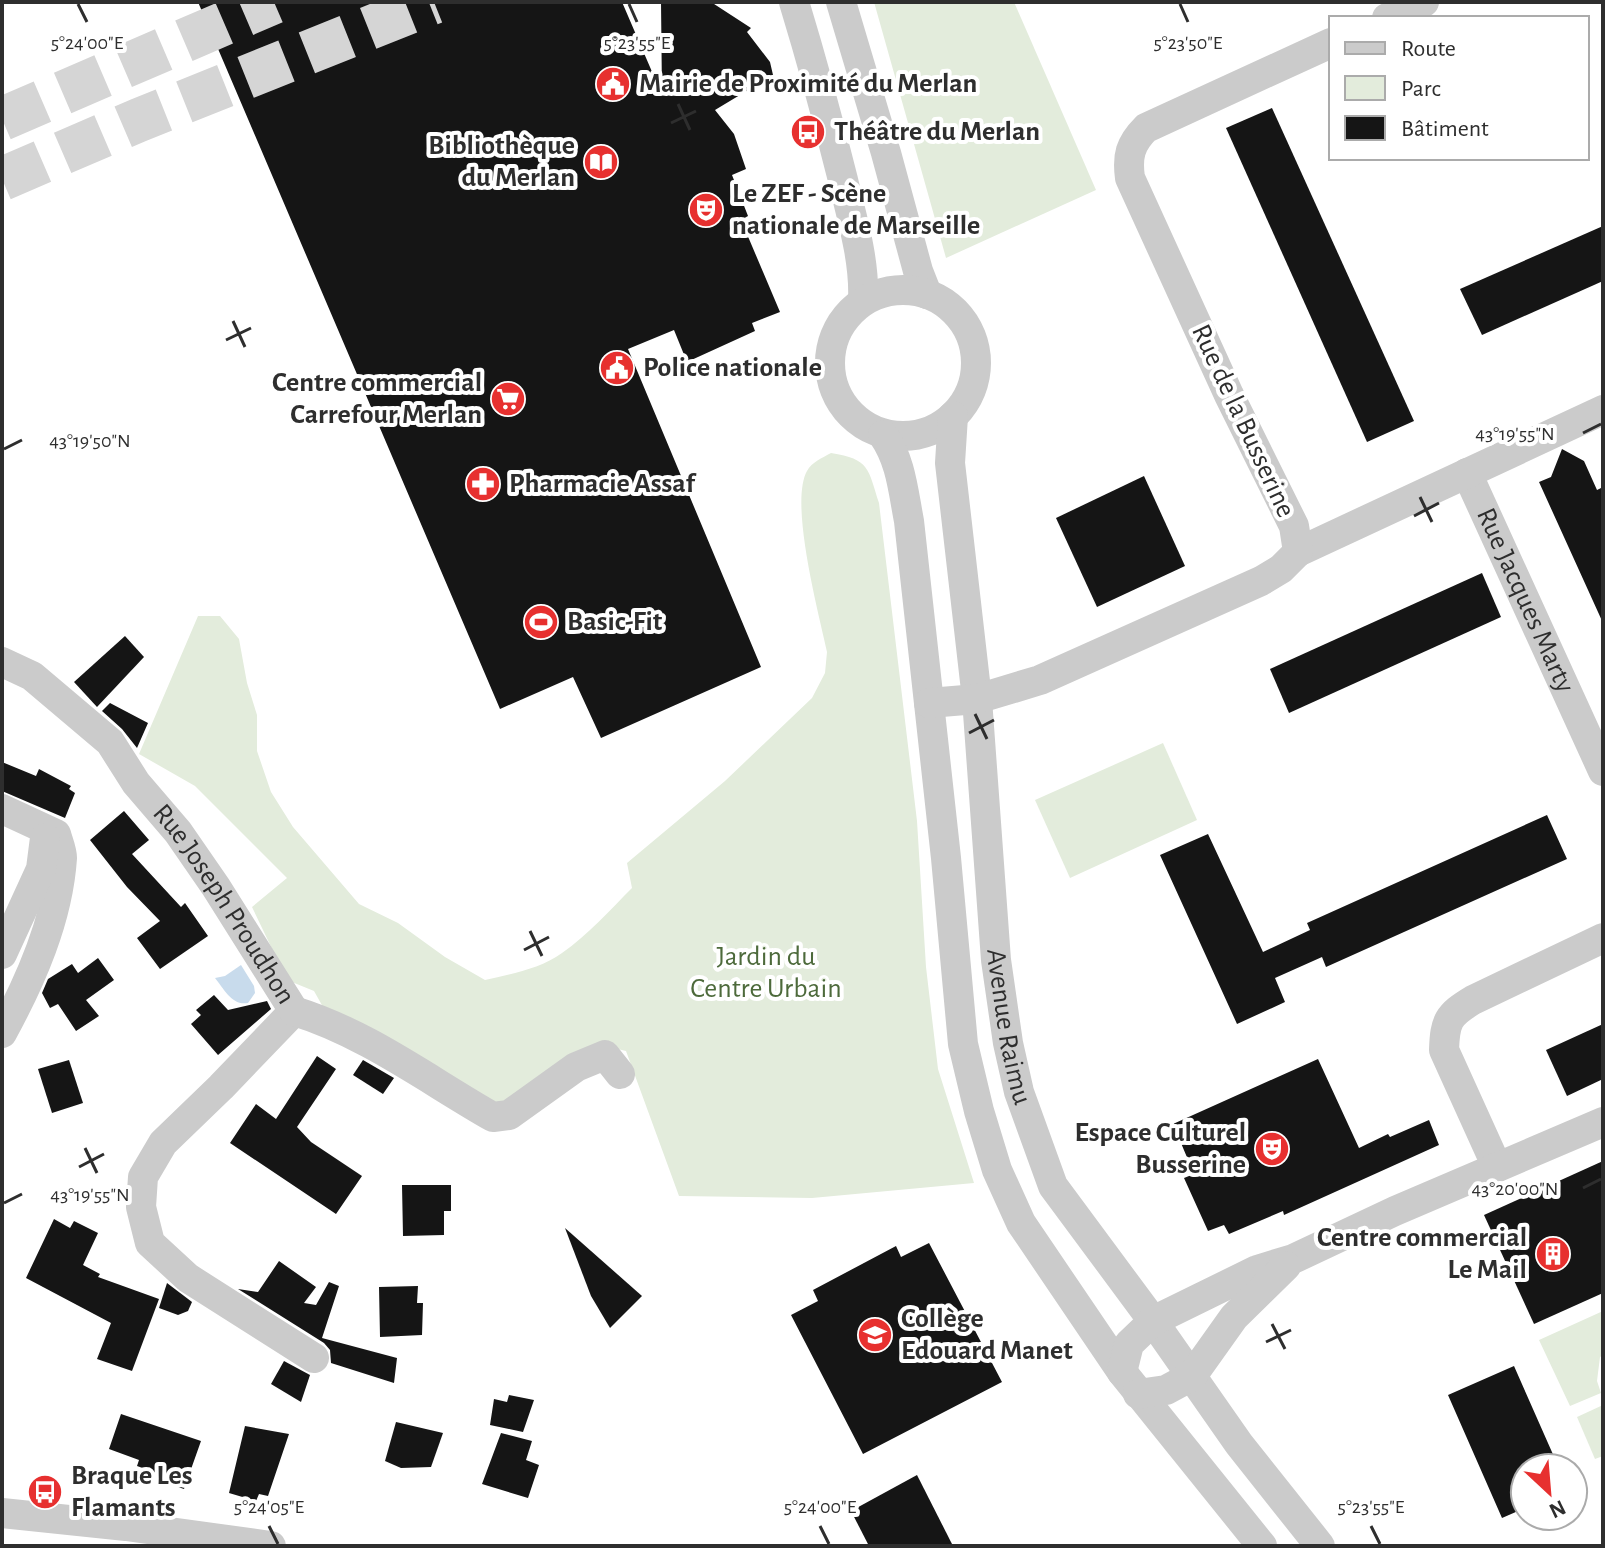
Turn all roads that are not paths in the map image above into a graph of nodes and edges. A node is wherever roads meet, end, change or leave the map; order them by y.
1 (794, 2) edge
2 (841, 2) edge
3 (1424, 2) edge
4 (1392, 16) edge
5 (1329, 44) edge
6 (927, 294) junction
7 (863, 301) junction
8 (1603, 410) edge
9 (953, 416) junction
10 (883, 435) junction
11 (1467, 473) junction
12 (1298, 552) junction
13 (2, 662) edge
14 (977, 699) junction
15 (929, 703) junction
16 (1603, 771) edge
17 (2, 809) edge
18 (47, 828) junction
19 (1603, 938) edge
20 (2, 954) edge
21 (294, 1011) junction
22 (2, 1033) edge
23 (620, 1074) dead end
24 (1603, 1122) edge
25 (1497, 1167) junction
26 (1293, 1259) junction
27 (1153, 1321) junction
28 (314, 1358) dead end
29 (1192, 1376) junction
30 (1130, 1383) junction
31 (2, 1513) edge
32 (125, 1536) edge
33 (271, 1546) edge
34 (1262, 1546) edge
35 (1320, 1546) edge

1 - 7 street
2 - 6 street
3 - 4 street
5 - 12 street, Rue de la Busserine
6 - 7 street
6 - 9 street
7 - 10 street
8 - 11 street
9 - 10 street
9 - 14 street, Avenue Raimu
10 - 15 street, Avenue Raimu
11 - 12 street
11 - 16 street, Rue Jacques Marty
12 - 14 street, Rue de la Busserine
13 - 21 street, Rue Joseph Proudhon
14 - 15 street, Rue de la Busserine
14 - 27 street, Avenue Raimu
15 - 30 street, Avenue Raimu
17 - 18 street
18 - 20 street
18 - 22 street
19 - 25 street
21 - 23 street
21 - 28 street, Rue Joseph Proudhon
24 - 25 street
25 - 26 street
26 - 27 street
26 - 29 street
27 - 29 street, Avenue Raimu
27 - 30 street
29 - 30 street
29 - 35 street, Avenue Raimu
30 - 34 street, Avenue Raimu
31 - 32 street
32 - 33 street

